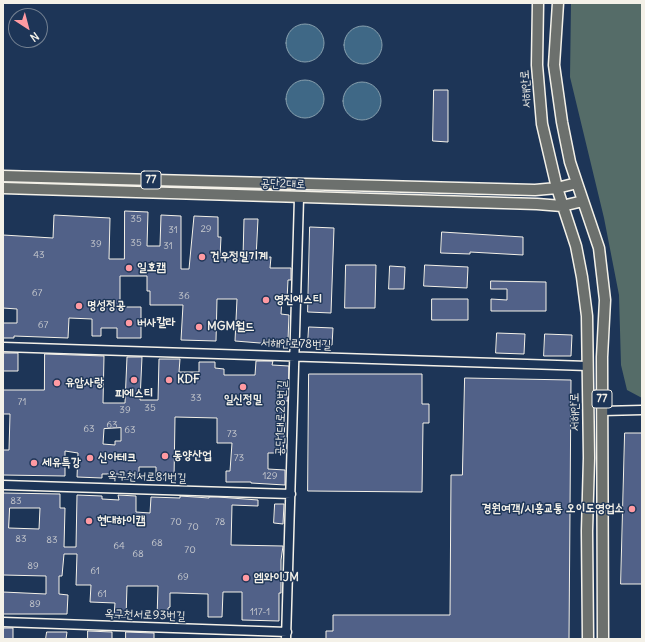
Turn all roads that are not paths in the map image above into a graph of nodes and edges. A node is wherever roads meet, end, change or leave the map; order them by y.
1 (557, 4) edge
2 (537, 5) edge
3 (3, 176) edge
4 (577, 183) junction
5 (300, 184) junction
6 (3, 188) edge
7 (557, 188) junction
8 (299, 198) junction
9 (583, 201) junction
10 (562, 206) junction
11 (3, 347) edge
12 (295, 356) junction
13 (588, 366) junction
14 (642, 410) edge
15 (602, 411) junction
16 (3, 485) edge
17 (291, 494) junction
18 (3, 622) edge
19 (287, 635) edge
20 (588, 639) edge
21 (603, 639) edge

1 - 4 main road
2 - 7 main road, 서해안로
3 - 5 main road, 공단2대로 / 77
4 - 7 main road, 77
4 - 9 main road, 77
5 - 7 main road, 공단2대로 / 77
5 - 8 main road
6 - 8 main road, 공단2대로 / 77
7 - 10 main road, 서해안로
8 - 10 main road, 공단2대로 / 77
8 - 12 street, 공단1대로28번길
9 - 10 main road, 공단2대로
9 - 15 main road, 77
10 - 13 main road, 서해안로 / 77
11 - 12 street, 서해안로78번길
12 - 13 street, 서해안로78번길
12 - 17 street, 공단1대로28번길
13 - 20 main road, 서해안로 / 77
14 - 15 street
15 - 21 main road, 77
16 - 17 street, 옥구천서로81번길
17 - 19 street, 공단1대로28번길
18 - 19 street, 옥구천서로93번길

